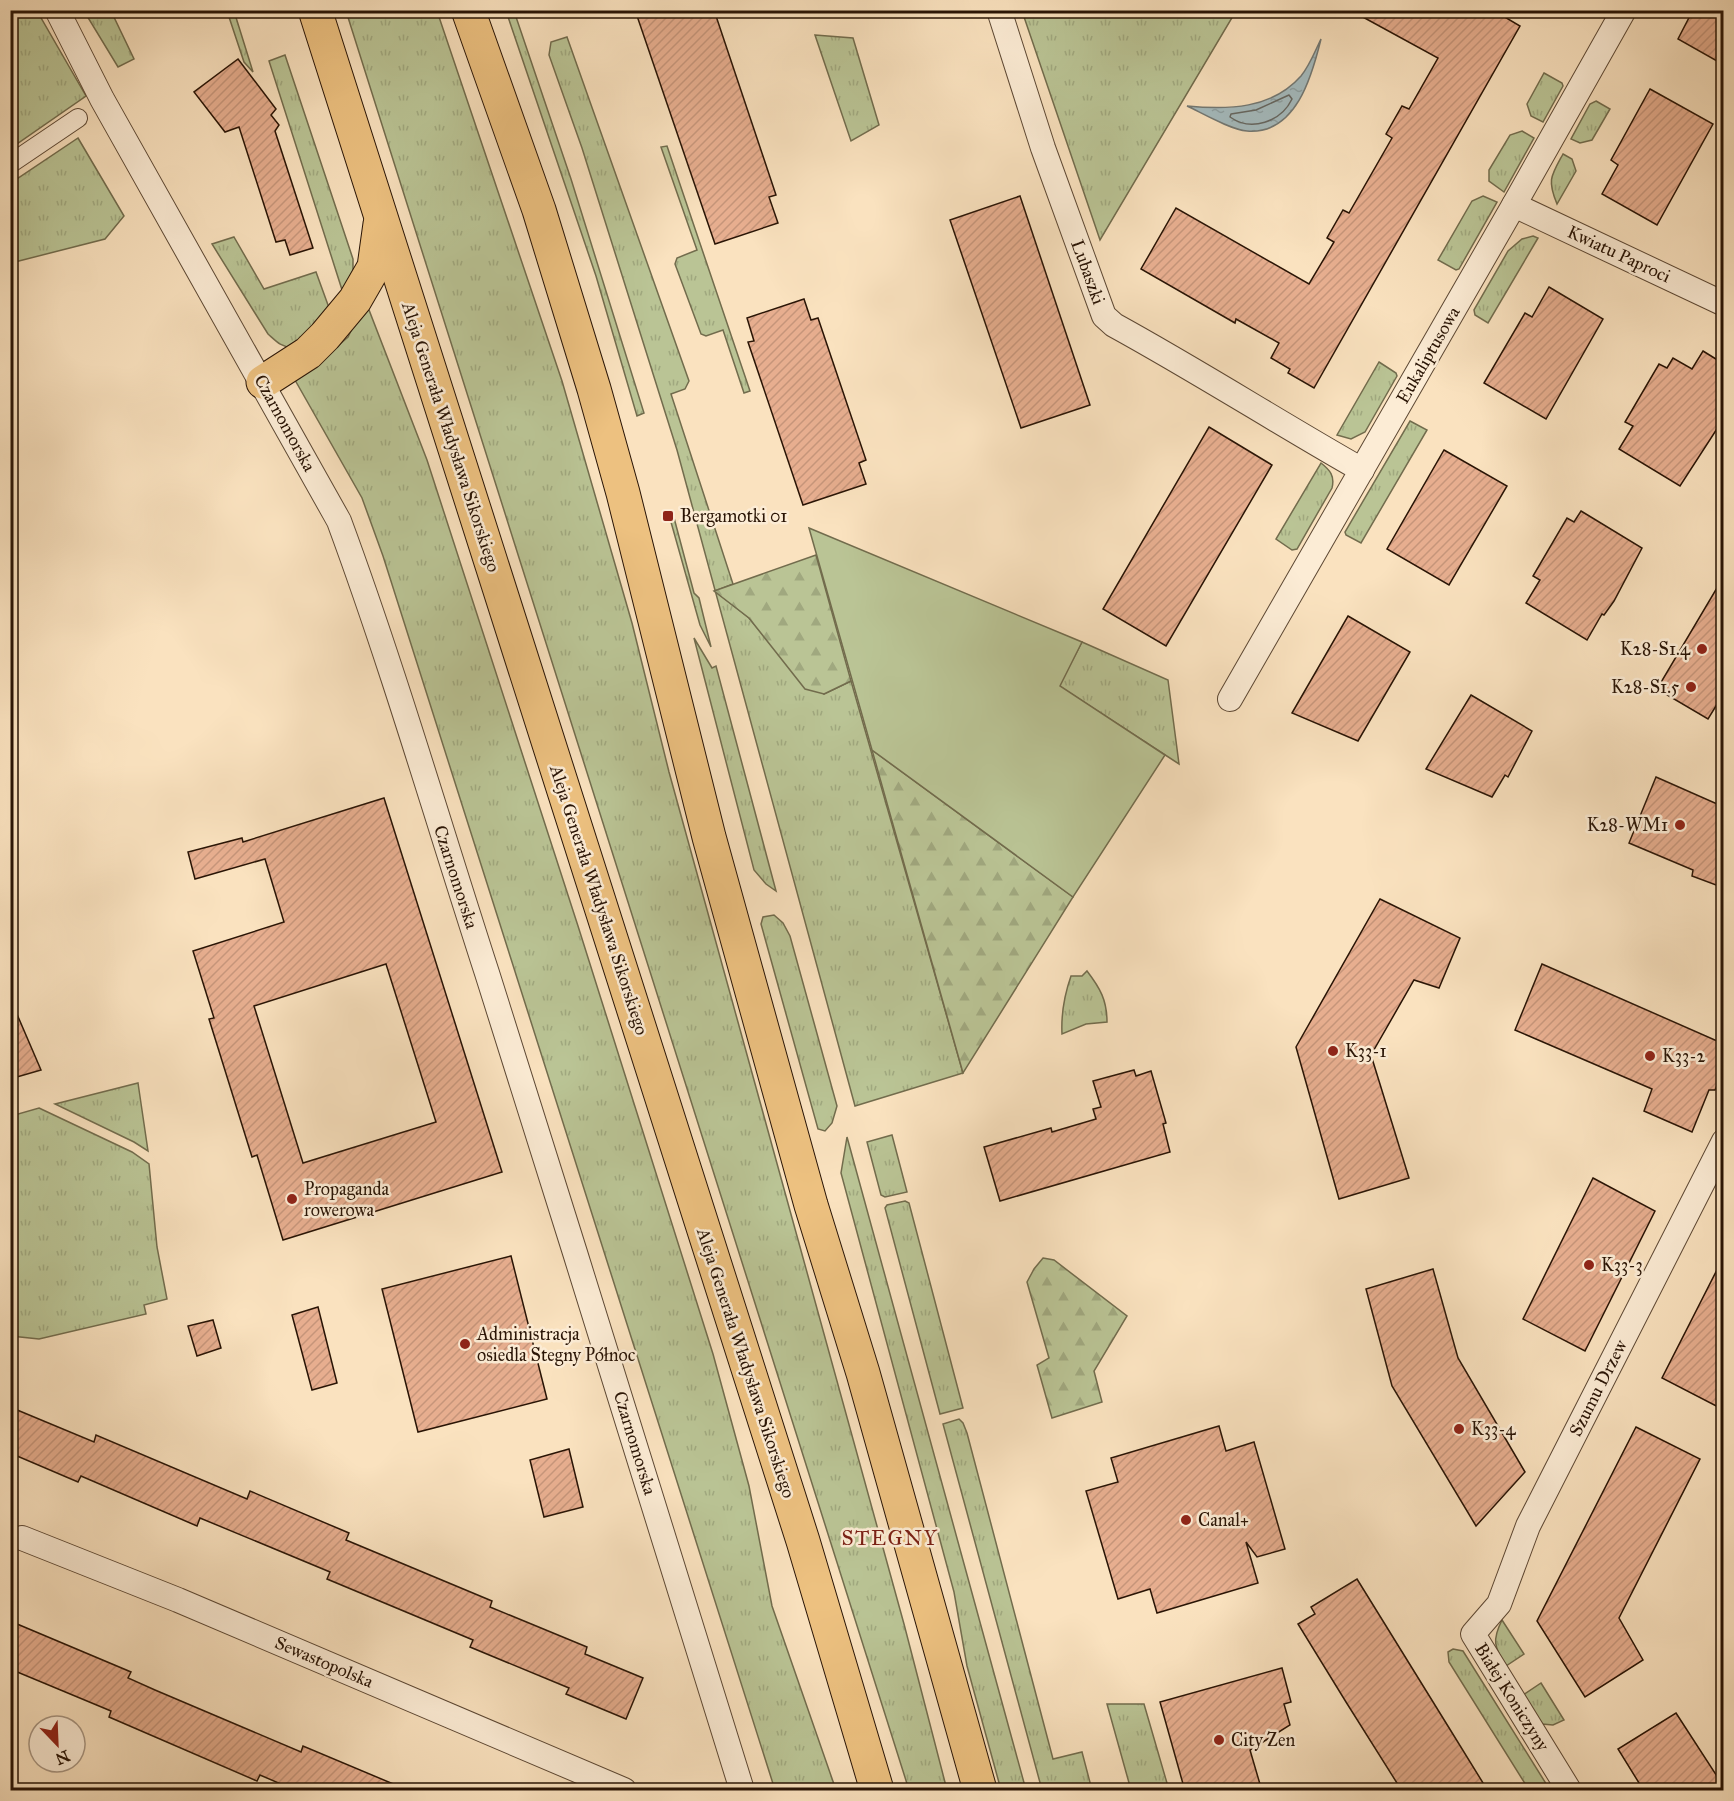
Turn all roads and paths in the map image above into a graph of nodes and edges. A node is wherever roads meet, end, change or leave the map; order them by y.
1 (57, 10) edge
2 (315, 10) edge
3 (468, 10) edge
4 (999, 10) edge
5 (1624, 10) edge
6 (78, 118) dead end
7 (10, 164) edge
8 (1514, 205) junction
9 (381, 216) junction
10 (1724, 304) edge
11 (262, 382) junction
12 (1362, 470) junction
13 (1230, 699) dead end
14 (1724, 1141) edge
15 (22, 1538) dead end
16 (1473, 1634) joint
17 (624, 1791) edge
18 (742, 1791) edge
19 (877, 1791) edge
20 (980, 1791) edge
21 (1569, 1791) edge

1 - 11 street, Czarnomorska
2 - 9 main road, Aleja Generała Władysława Sikorskiego
3 - 20 main road
4 - 12 street, Lubaszki
5 - 8 street, Eukaliptusowa
6 - 7 street
8 - 10 street, Kwiatu Paproci
8 - 12 street, Eukaliptusowa
9 - 11 main road
9 - 19 main road, Aleja Generała Władysława Sikorskiego
11 - 18 street, Czarnomorska
12 - 13 street, Eukaliptusowa
14 - 16 street, Szumu Drzew
15 - 17 street, Sewastopolska
16 - 21 street, Białej Koniczyny

